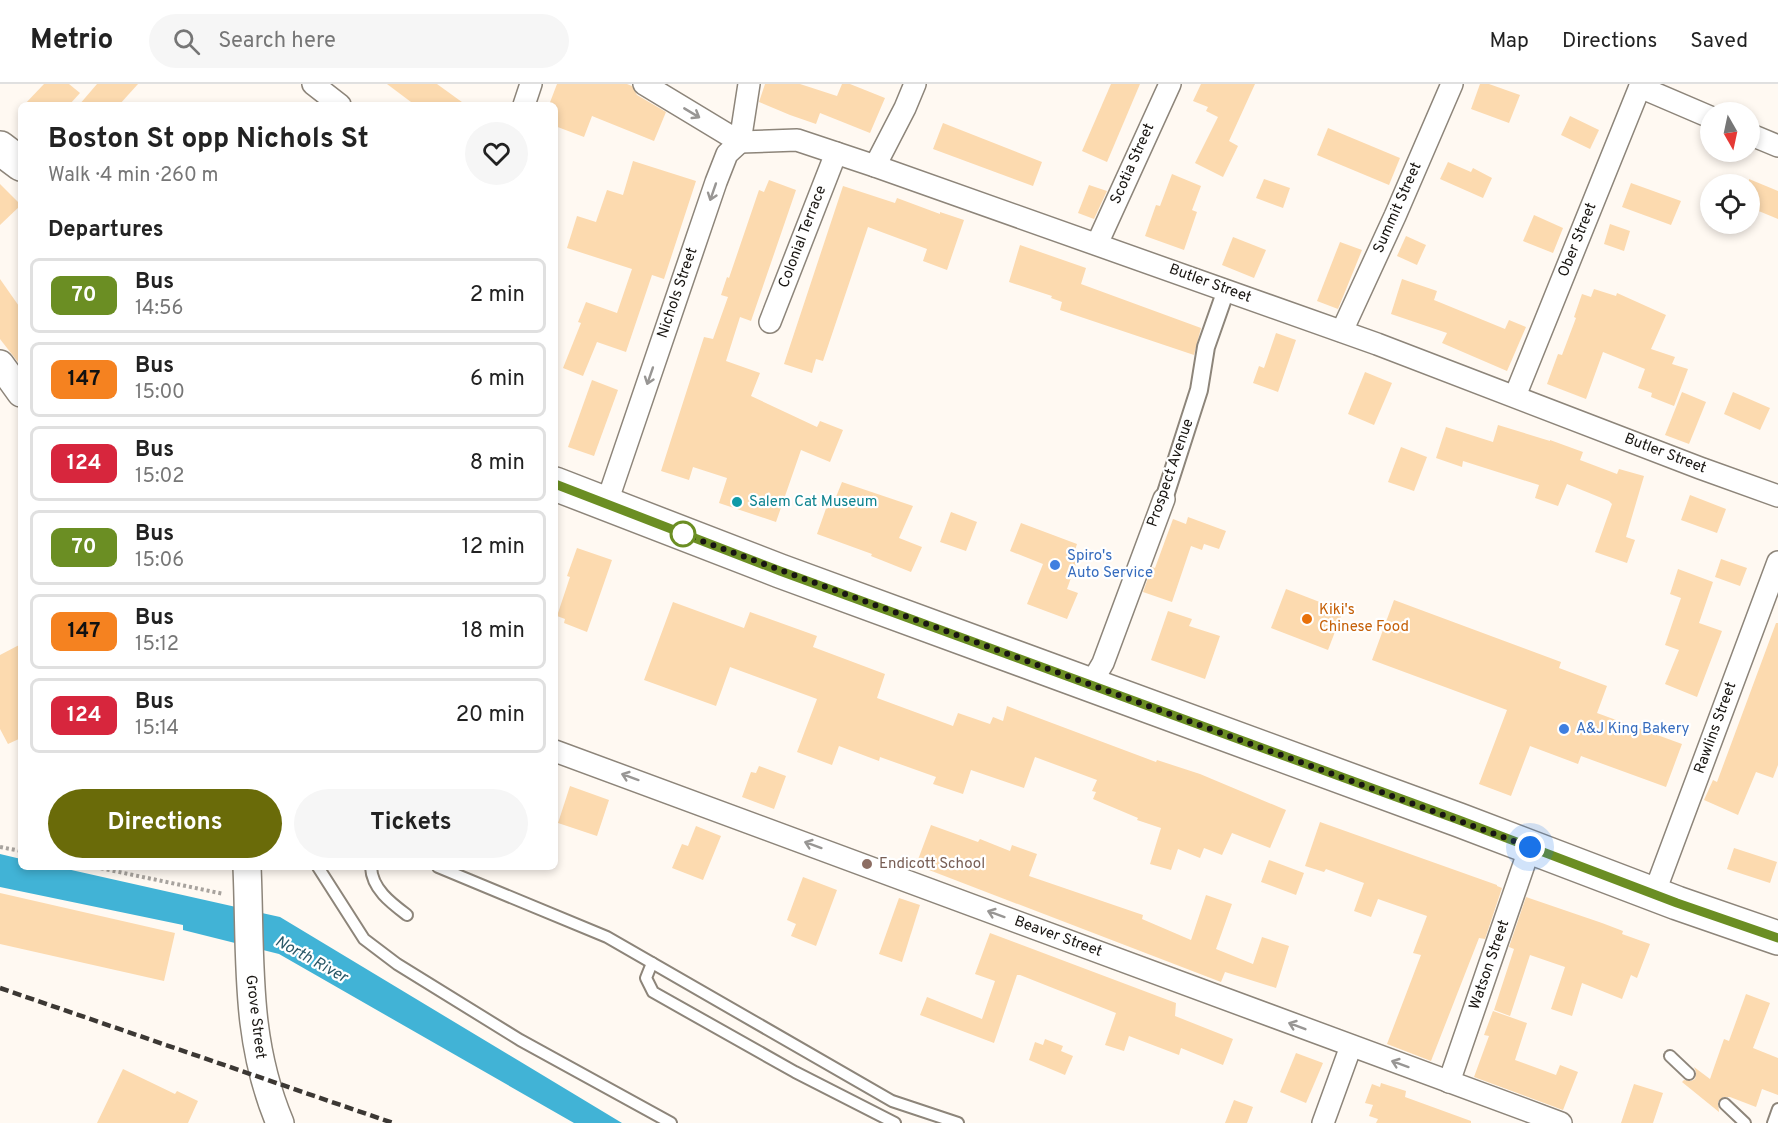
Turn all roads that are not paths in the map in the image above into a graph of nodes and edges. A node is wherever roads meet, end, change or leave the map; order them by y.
1 (313, 84) edge
2 (531, 84) edge
3 (644, 84) edge
4 (749, 84) edge
5 (915, 84) edge
6 (1170, 84) edge
7 (1452, 84) edge
8 (1640, 86) edge
9 (336, 102) edge
10 (525, 102) edge
11 (1700, 113) edge
12 (1760, 139) edge
13 (740, 142) junction
14 (1778, 146) edge
15 (0, 148) edge
16 (836, 153) junction
17 (18, 162) edge
18 (874, 166) junction
19 (1098, 244) junction
20 (1226, 290) junction
21 (770, 322) dead end
22 (1342, 331) junction
23 (0, 364) edge
24 (18, 389) edge
25 (1515, 396) junction
26 (558, 485) edge
27 (1778, 495) edge
28 (1164, 499) joint
29 (606, 505) junction
30 (1778, 562) edge
31 (1090, 685) junction
32 (558, 751) edge
33 (1530, 847) junction
34 (247, 870) edge
35 (320, 870) edge
36 (372, 870) edge
37 (445, 870) edge
38 (1654, 894) junction
39 (407, 915) dead end
40 (1778, 938) edge
41 (652, 963) junction
42 (1351, 1046) junction
43 (1670, 1056) dead end
44 (1689, 1074) dead end
45 (1449, 1082) junction
46 (1725, 1104) dead end
47 (1778, 1109) edge
48 (280, 1123) edge
49 (671, 1123) edge
50 (895, 1123) edge
51 (958, 1123) edge
52 (1323, 1123) edge
53 (1561, 1123) edge
54 (1744, 1123) edge
55 (1773, 1123) edge

1 - 9 street
2 - 10 street
3 -> 13 street
4 - 13 street, Nichols Street
5 - 18 street
6 - 19 street, Scotia Street
7 - 22 street, Summit Street
8 - 11 street
8 - 25 street, Ober Street
12 - 14 street
13 - 16 street, Butler Street
13 -> 29 street, Nichols Street
15 - 17 main road
16 - 18 street, Butler Street
16 - 21 street, Colonial Terrace
18 - 19 street, Butler Street
19 - 20 street, Butler Street
20 - 22 street, Butler Street
20 - 28 street, Prospect Avenue
22 - 25 street, Butler Street
23 - 24 street
25 - 27 street, Butler Street
26 - 29 main road
28 - 31 street, Prospect Avenue
29 - 31 main road
30 - 38 street, Rawlins Street
31 - 33 main road
42 -> 32 street, Beaver Street
33 - 38 main road
33 - 45 street, Watson Street
34 - 48 street, Grove Street
35 - 49 lane
36 - 39 lane
37 - 41 lane
38 - 40 main road
41 - 50 lane
41 - 51 lane
45 -> 42 street, Beaver Street
42 - 52 street
43 - 44 lane
45 - 53 street, Beaver Street
46 - 54 lane
47 - 55 lane

